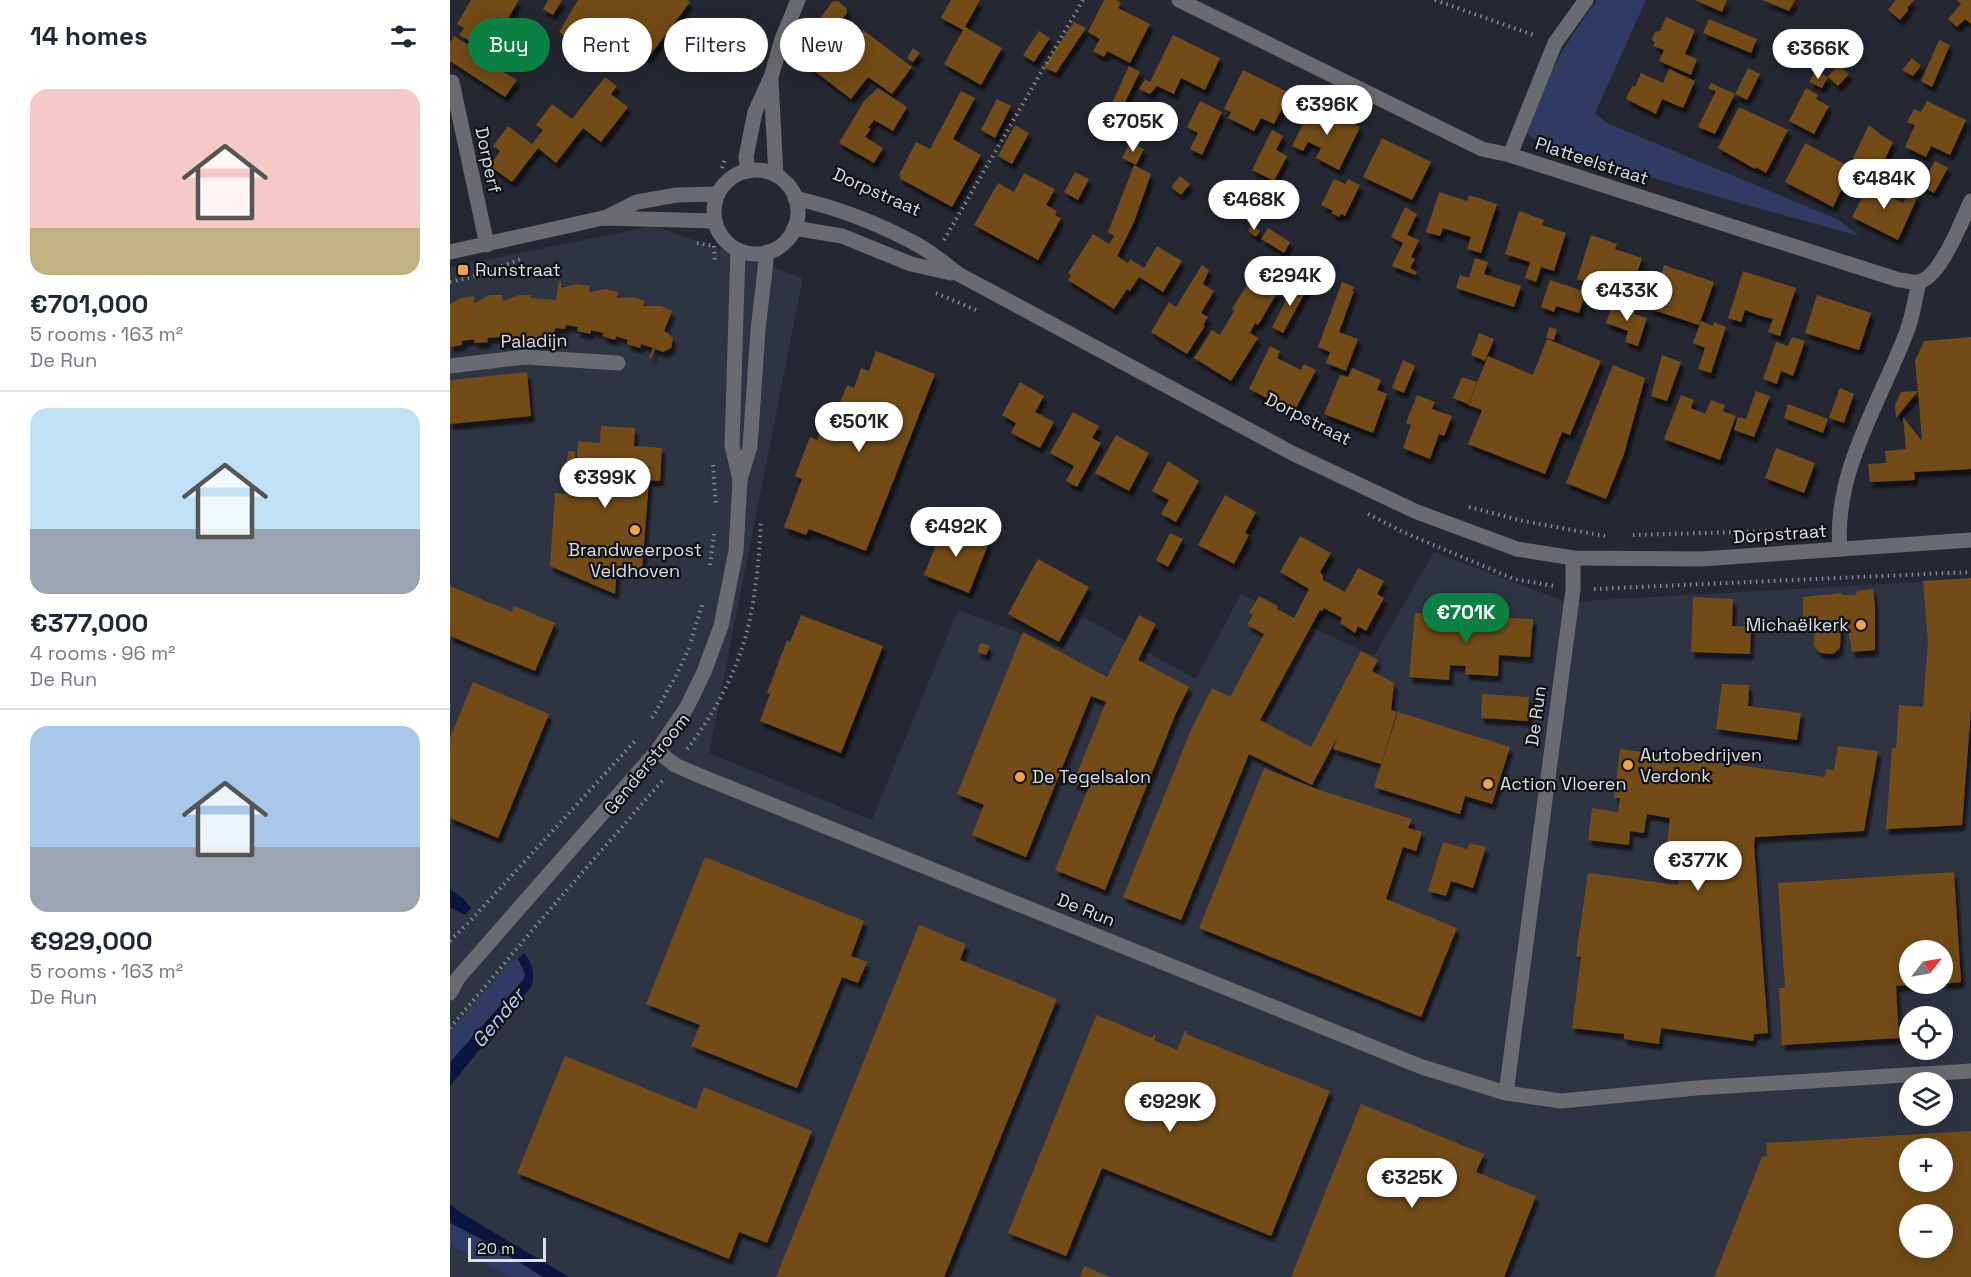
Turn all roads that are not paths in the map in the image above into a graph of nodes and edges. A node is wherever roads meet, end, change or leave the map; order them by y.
1 (798, 0) edge
2 (1179, 0) edge
3 (1586, 0) edge
4 (771, 77) junction
5 (452, 82) dead end
6 (1510, 155) junction
7 (748, 171) junction
8 (776, 175) junction
9 (718, 194) junction
10 (795, 198) junction
11 (1971, 201) edge
12 (603, 218) junction
13 (715, 221) junction
14 (794, 228) junction
15 (487, 244) junction
16 (738, 250) junction
17 (450, 252) edge
18 (767, 252) junction
19 (960, 275) junction
20 (1919, 282) junction
21 (618, 363) dead end
22 (450, 366) edge
23 (740, 479) junction
24 (1971, 540) edge
25 (1840, 549) junction
26 (1573, 558) junction
27 (657, 751) junction
28 (454, 981) edge
29 (450, 993) edge
30 (1971, 1071) edge
31 (1506, 1093) junction

1 - 4 street
2 - 6 street, Platteelstraat
3 - 6 street
4 - 7 street
4 - 8 street
5 - 15 street, Dorperf
6 - 20 street, Platteelstraat
7 - 8 street
7 - 9 street
8 - 10 street
9 - 12 street
9 - 13 street
10 - 14 street
10 - 19 street, Dorpstraat
11 - 20 street
12 - 13 street
12 - 15 street
13 - 16 street
14 - 18 street
14 - 19 street, Dorpstraat
15 - 17 street
16 - 18 street
16 - 23 street, Genderstroom
18 - 23 street, Genderstroom
19 - 26 street, Dorpstraat
20 - 25 street, Dorpstraat
21 - 22 street, Paladijn
23 - 27 street, Genderstroom
24 - 25 street, Dorpstraat
25 - 26 street, Dorpstraat
26 - 31 street, De Run
27 - 28 street, Genderstroom
27 - 31 street, De Run
28 - 29 street, Genderstroom
30 - 31 street, De Run

